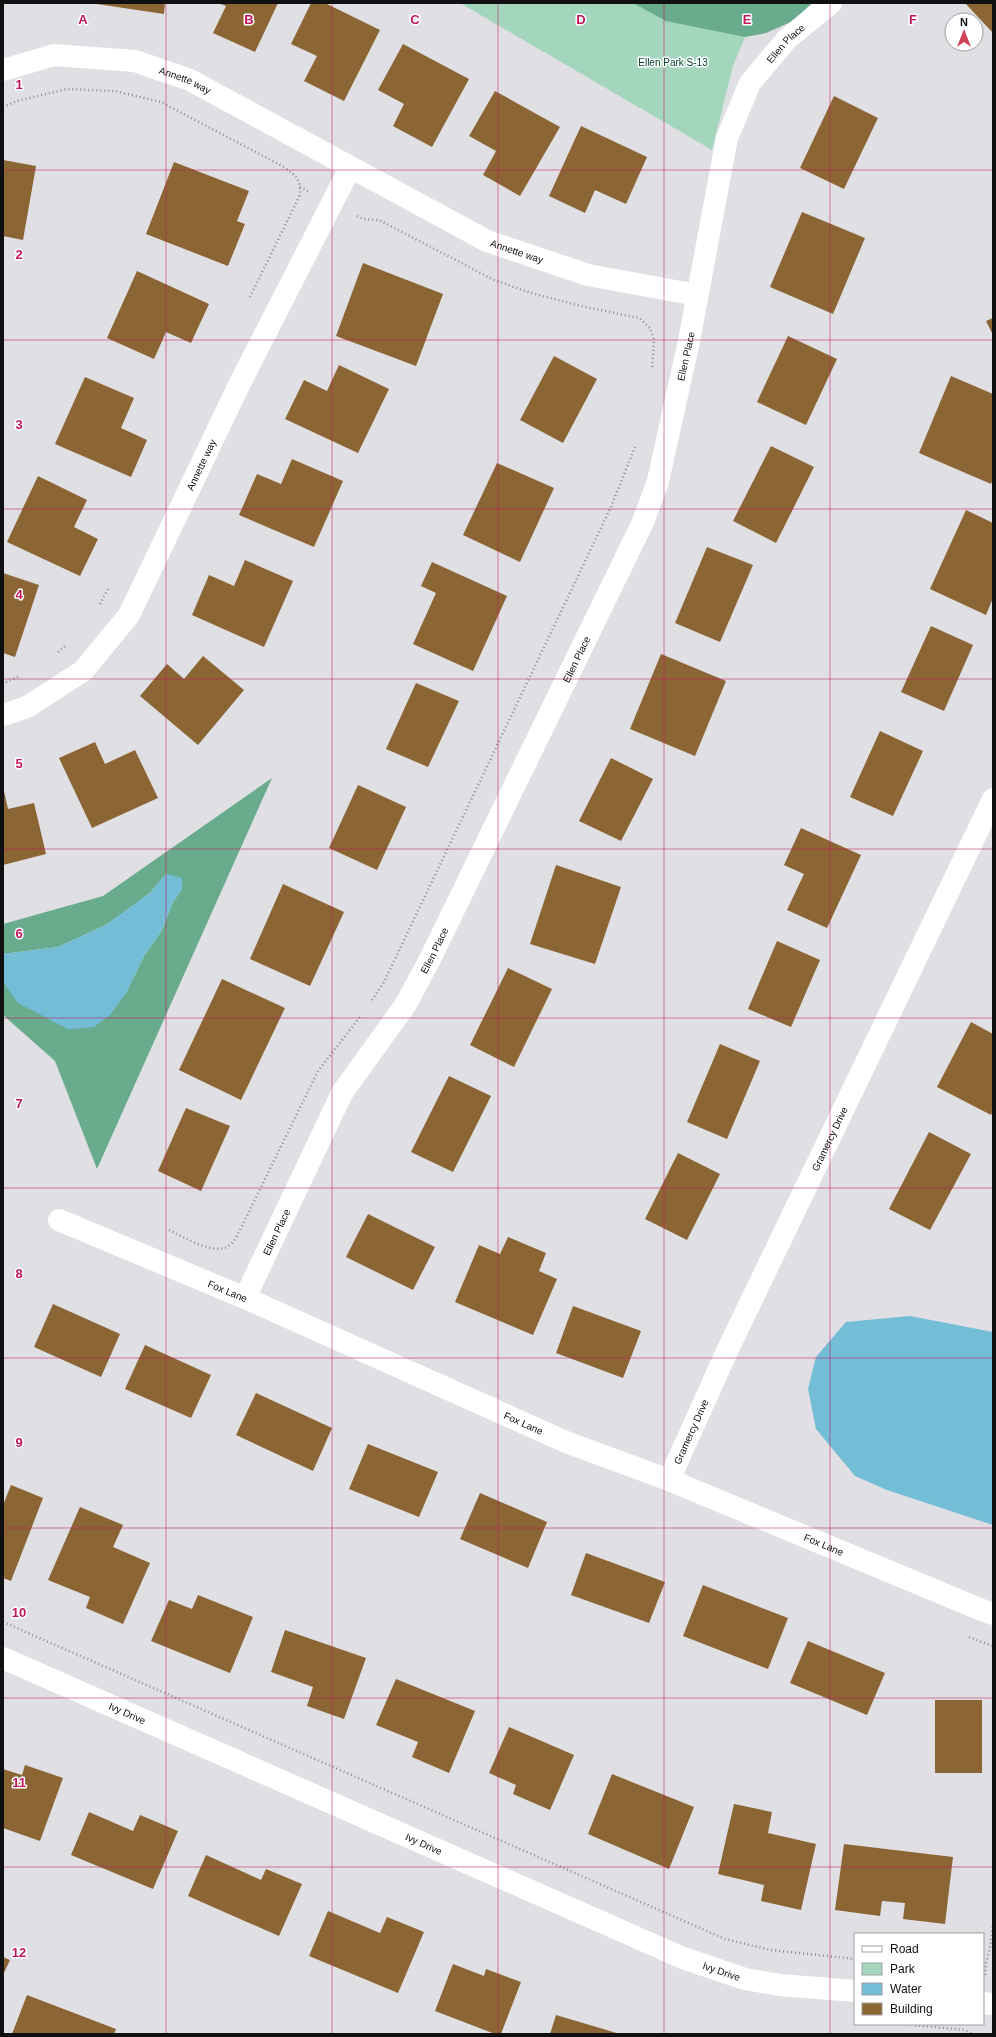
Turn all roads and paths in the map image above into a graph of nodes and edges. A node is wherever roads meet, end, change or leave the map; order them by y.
1 (831, 3) edge
2 (3, 70) edge
3 (3, 107) edge
4 (350, 168) junction
5 (300, 187) junction
6 (332, 203) junction
7 (697, 295) junction
8 (248, 302) dead end
9 (650, 378) dead end
10 (637, 441) dead end
11 (110, 586) dead end
12 (97, 609) dead end
13 (68, 644) dead end
14 (56, 653) dead end
15 (24, 674) dead end
16 (3, 684) edge
17 (3, 715) edge
18 (993, 799) edge
19 (371, 1001) dead end
20 (364, 1012) dead end
21 (59, 1220) dead end
22 (169, 1230) dead end
23 (246, 1298) junction
24 (669, 1480) junction
25 (993, 1614) edge
26 (3, 1622) edge
27 (3, 1658) edge
28 (993, 1925) edge
29 (854, 1959) edge
30 (984, 1965) edge
31 (854, 1991) edge
32 (913, 2025) edge
33 (972, 2034) edge

1 - 7 street, Ellen Place
2 - 4 street, Annette way
3 - 5 path
4 - 6 street, Annette way
4 - 7 street, Annette way
5 - 6 path
5 - 8 path
6 - 9 path
6 - 17 street, Annette way
7 - 23 street, Ellen Place
10 - 19 path
11 - 12 path
13 - 14 path
15 - 16 path
18 - 24 street, Gramercy Drive
20 - 22 path
21 - 23 street, Fox Lane
23 - 24 street, Fox Lane
24 - 25 street, Fox Lane
26 - 29 path
27 - 31 street, Ivy Drive
28 - 30 path
32 - 33 path

